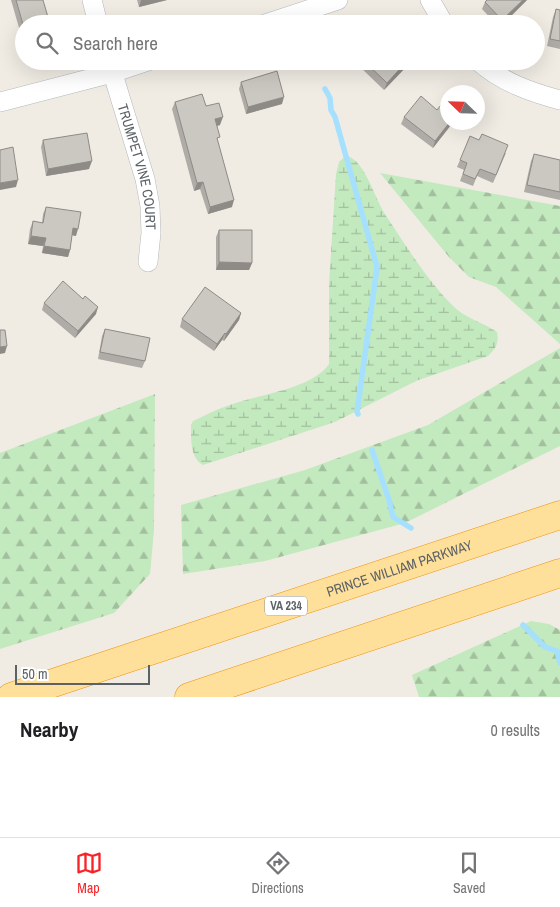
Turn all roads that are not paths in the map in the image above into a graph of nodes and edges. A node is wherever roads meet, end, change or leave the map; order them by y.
1 (92, 0) edge
2 (338, 0) edge
3 (430, 0) edge
4 (96, 15) edge
5 (293, 15) edge
6 (439, 15) edge
7 (101, 70) edge
8 (111, 70) edge
9 (491, 70) edge
10 (560, 100) edge
11 (0, 102) edge
12 (148, 262) dead end
13 (560, 515) edge
14 (560, 573) edge
15 (11, 697) edge
16 (189, 697) edge

1 - 4 street
2 - 5 street
3 - 6 street
7 - 11 street
8 - 12 street, TRUMPET VINE COURT
9 - 10 street
13 - 15 highway, PRINCE WILLIAM PARKWAY / VA 234
14 - 16 highway

